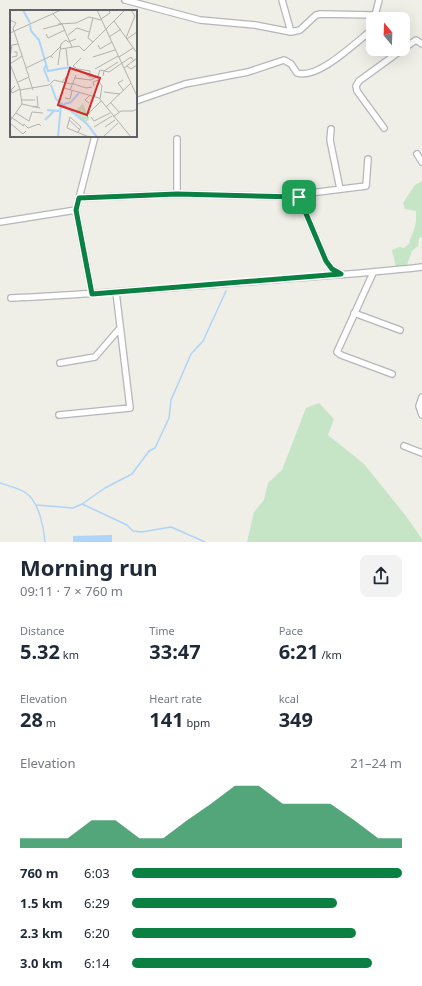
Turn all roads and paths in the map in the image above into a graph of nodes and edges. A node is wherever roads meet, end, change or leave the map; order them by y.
1 (125, 0) edge
2 (282, 0) edge
3 (379, 0) edge
4 (375, 12) edge
5 (366, 17) edge
6 (291, 32) junction
7 (366, 34) edge
8 (410, 44) edge
9 (422, 44) edge
10 (393, 56) edge
11 (137, 102) edge
12 (384, 128) dead end
13 (331, 129) dead end
14 (95, 137) edge
15 (177, 138) dead end
16 (417, 154) dead end
17 (368, 159) dead end
18 (422, 162) edge
19 (340, 189) junction
20 (177, 194) junction
21 (299, 197) junction
22 (79, 198) junction
23 (76, 210) junction
24 (0, 222) edge
25 (422, 267) edge
26 (373, 273) junction
27 (341, 274) junction
28 (116, 292) junction
29 (92, 294) junction
30 (12, 298) dead end
31 (354, 313) junction
32 (120, 328) junction
33 (400, 330) dead end
34 (60, 363) dead end
35 (392, 374) dead end
36 (422, 397) edge
37 (59, 415) dead end
38 (422, 415) edge
39 (404, 446) dead end
40 (422, 453) edge

1 - 6 street
2 - 6 street
3 - 4 street
5 - 6 street
7 - 11 street
8 - 9 street
10 - 12 street
13 - 19 street
14 - 22 street
15 - 20 street
16 - 18 street
17 - 19 street
19 - 21 street
20 - 21 street
20 - 22 street
21 - 27 street
22 - 23 street
23 - 24 street
23 - 29 street
25 - 26 street
26 - 27 street
26 - 31 street
27 - 28 street
28 - 29 street
28 - 32 street
29 - 30 street
31 - 33 street
31 - 35 street
32 - 34 street
32 - 37 street
36 - 38 street
39 - 40 street

